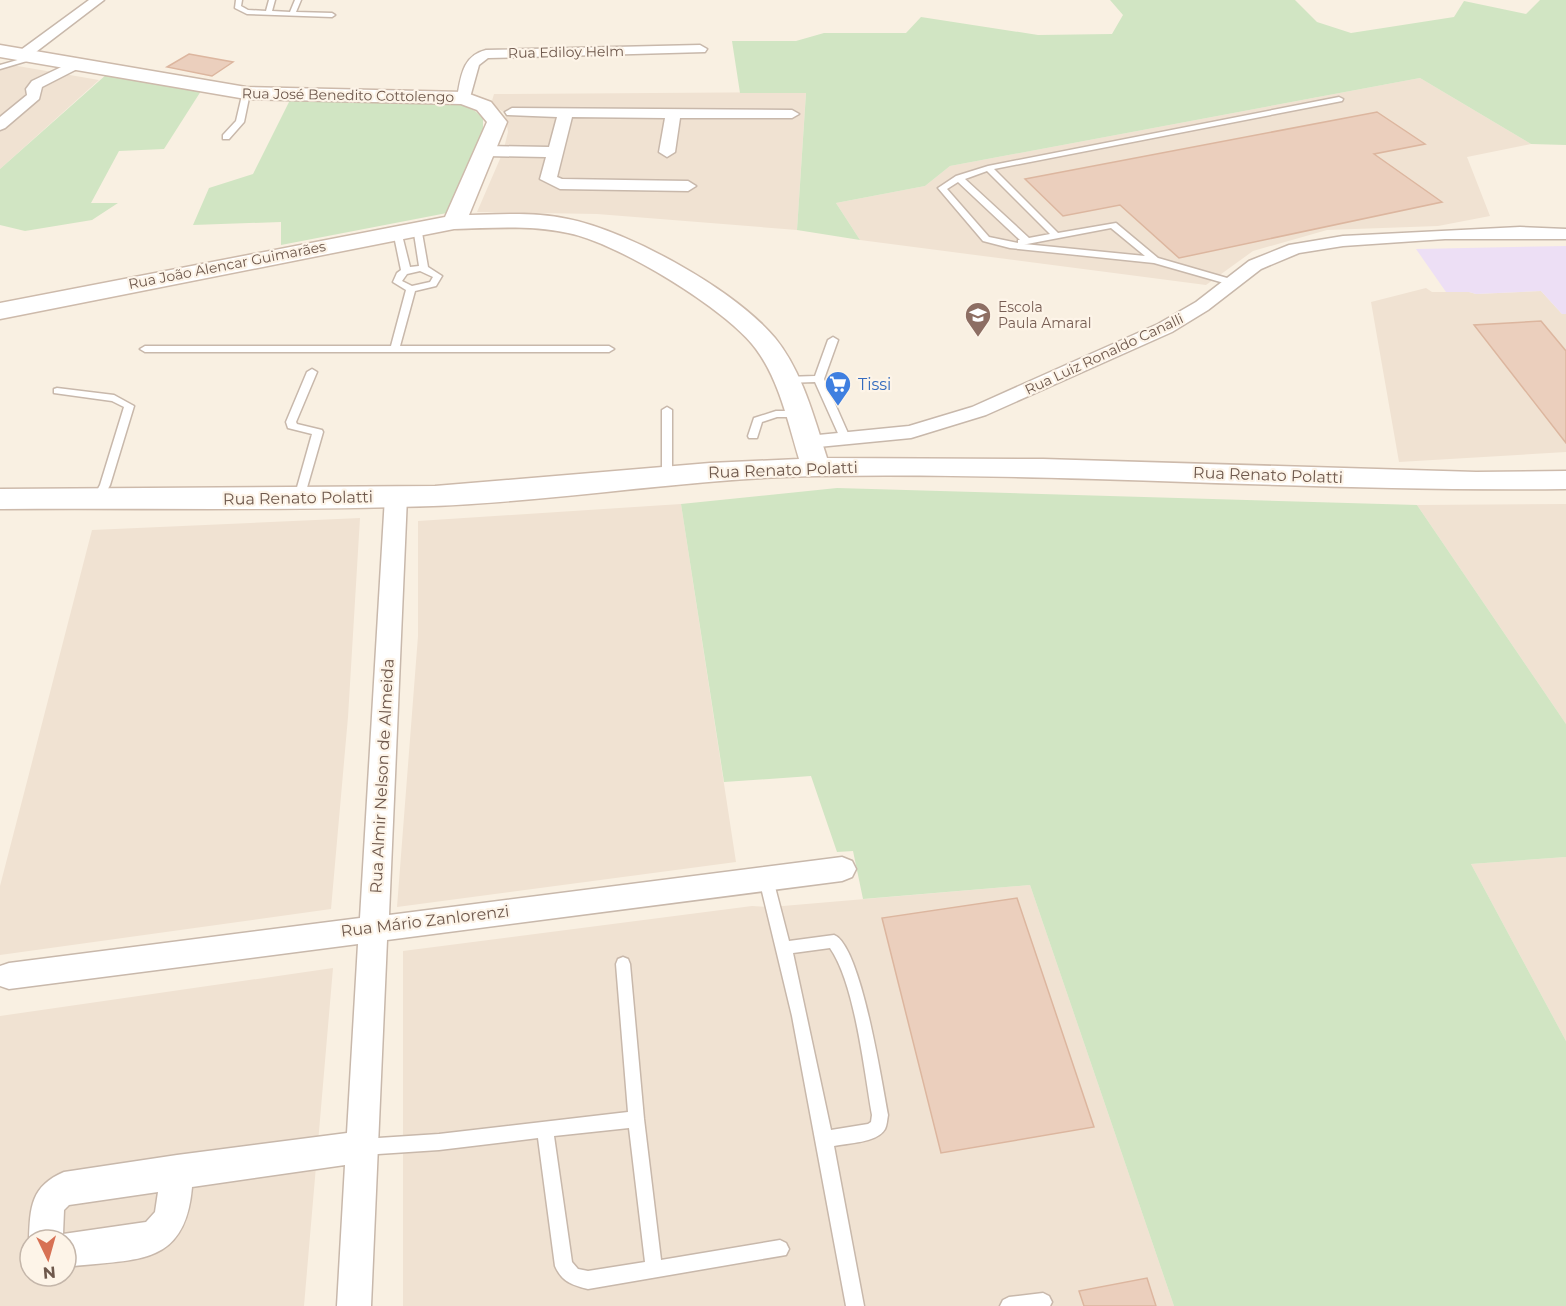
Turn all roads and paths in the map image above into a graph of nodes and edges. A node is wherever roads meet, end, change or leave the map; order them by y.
1 (97, 0) edge
2 (239, 0) edge
3 (272, 0) edge
4 (298, 0) edge
5 (268, 14) junction
6 (292, 14) junction
7 (332, 15) dead end
8 (700, 49) dead end
9 (0, 51) edge
10 (29, 56) junction
11 (76, 64) junction
12 (0, 67) edge
13 (246, 93) junction
14 (464, 98) junction
15 (1340, 99) dead end
16 (512, 112) dead end
17 (566, 112) junction
18 (673, 113) junction
19 (792, 114) dead end
20 (0, 125) edge
21 (226, 137) dead end
22 (486, 152) junction
23 (555, 152) junction
24 (667, 152) dead end
25 (988, 168) junction
26 (959, 178) junction
27 (688, 186) dead end
28 (454, 222) junction
29 (406, 229) junction
30 (1055, 234) junction
31 (1566, 234) edge
32 (1027, 241) junction
33 (1010, 245) junction
34 (1155, 260) junction
35 (424, 268) junction
36 (406, 271) junction
37 (1231, 282) junction
38 (411, 290) junction
39 (0, 311) edge
40 (833, 340) dead end
41 (609, 348) dead end
42 (145, 349) dead end
43 (395, 349) junction
44 (312, 372) dead end
45 (819, 379) junction
46 (786, 380) junction
47 (57, 391) dead end
48 (667, 410) dead end
49 (799, 414) junction
50 (753, 436) dead end
51 (880, 437) junction
52 (846, 440) junction
53 (812, 454) junction
54 (886, 466) junction
55 (667, 476) junction
56 (1566, 480) edge
57 (396, 497) junction
58 (299, 498) junction
59 (0, 499) edge
60 (98, 500) junction
61 (842, 869) dead end
62 (766, 879) junction
63 (374, 928) junction
64 (785, 948) junction
65 (623, 964) dead end
66 (9, 976) dead end
67 (636, 1119) junction
68 (545, 1129) junction
69 (827, 1139) junction
70 (363, 1147) junction
71 (177, 1171) junction
72 (47, 1228) edge
73 (78, 1248) edge
74 (780, 1250) dead end
75 (654, 1270) junction
76 (1043, 1302) dead end
77 (354, 1306) edge
78 (855, 1306) edge
79 (1009, 1306) edge

1 - 10 street
2 - 5 lane
3 - 5 lane
4 - 6 lane
5 - 6 lane
6 - 7 lane
8 - 14 street, Rua Ediloy Helm
9 - 10 main road, Rua José Benedito Cottolengo
10 - 11 main road, Rua José Benedito Cottolengo
10 - 12 lane
11 - 13 main road, Rua José Benedito Cottolengo
11 - 20 street
13 - 14 main road, Rua José Benedito Cottolengo
13 - 21 lane
14 - 22 main road, Rua José Benedito Cottolengo
15 - 25 lane
16 - 17 street
17 - 18 street
17 - 23 street
18 - 19 street
18 - 24 street
22 - 23 street
22 - 28 main road, Rua José Benedito Cottolengo
23 - 27 street
25 - 26 lane
25 - 30 lane
26 - 32 lane
26 - 33 lane
28 - 29 main road, Rua João Alencar Guimarães
28 - 46 main road
29 - 35 lane
29 - 36 lane
29 - 39 main road, Rua João Alencar Guimarães
30 - 32 lane
30 - 34 lane
31 - 37 street, Rua Luiz Ronaldo Canalli
32 - 33 lane
33 - 34 lane
34 - 37 lane
35 - 36 lane
35 - 38 lane
36 - 38 lane
37 - 51 street, Rua Luiz Ronaldo Canalli
38 - 43 lane
40 - 45 lane
41 - 43 lane
42 - 43 lane
44 - 58 lane
45 - 46 lane
45 - 52 lane
46 - 49 main road
47 - 60 lane
48 - 55 lane
49 - 50 lane
49 - 53 main road
51 - 52 street, Rua Luiz Ronaldo Canalli
51 - 54 street
52 - 53 street, Rua Luiz Ronaldo Canalli
53 - 54 main road, Rua Renato Polatti
53 - 55 main road, Rua Renato Polatti
54 - 56 main road, Rua Renato Polatti
55 - 57 main road, Rua Renato Polatti
57 - 58 main road, Rua Renato Polatti
57 - 63 street, Rua Almir Nelson de Almeida
58 - 60 main road, Rua Renato Polatti
59 - 60 main road, Rua Renato Polatti
61 - 62 street, Rua Mário Zanlorenzi
62 - 63 street, Rua Mário Zanlorenzi
62 - 64 lane
63 - 66 street, Rua Mário Zanlorenzi
63 - 70 street, Rua Almir Nelson de Almeida
64 - 69 lane
64 - 69 lane
65 - 67 lane
67 - 68 lane
67 - 75 lane
68 - 70 lane
68 - 75 lane
69 - 78 lane
70 - 71 street
70 - 77 street, Rua Almir Nelson de Almeida
71 - 72 street
71 - 73 street
74 - 75 lane
76 - 79 lane

